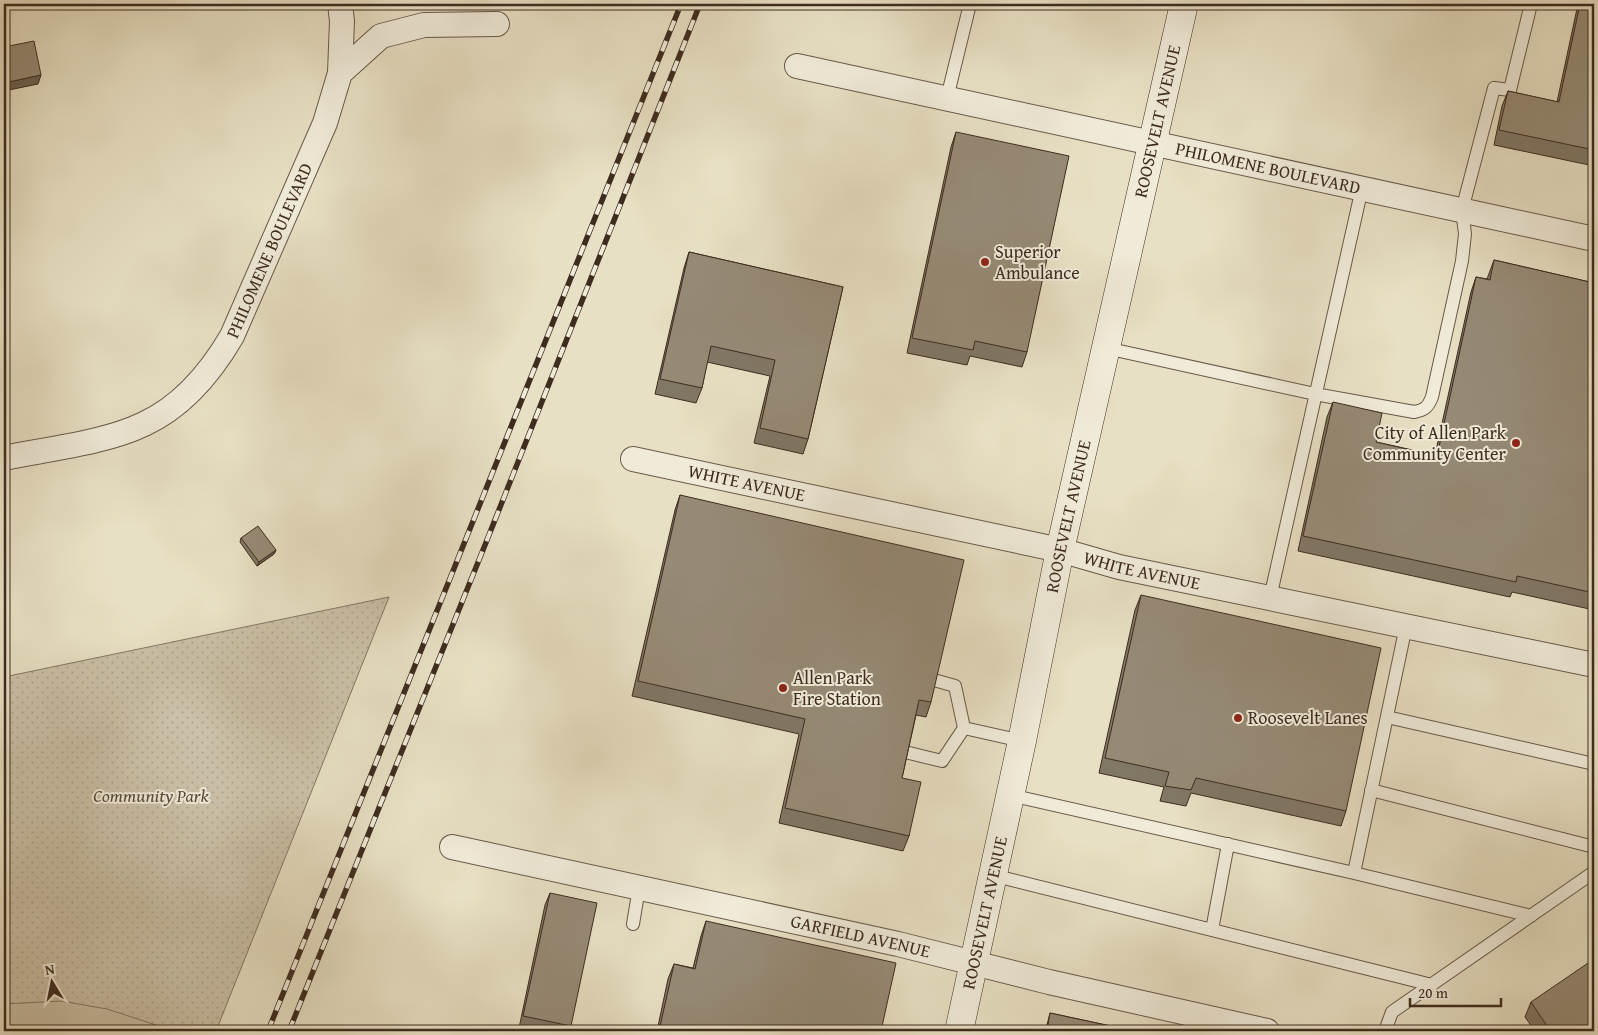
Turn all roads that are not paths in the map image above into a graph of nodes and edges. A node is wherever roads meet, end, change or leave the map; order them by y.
1 (340, 4) edge
2 (970, 4) edge
3 (1184, 4) edge
4 (1531, 4) edge
5 (497, 24) dead end
6 (796, 66) dead end
7 (340, 73) junction
8 (947, 98) junction
9 (1153, 143) junction
10 (1362, 188) junction
11 (1462, 210) junction
12 (1594, 239) edge
13 (1106, 348) junction
14 (1316, 394) junction
15 (4, 458) edge
16 (633, 459) dead end
17 (1060, 550) junction
18 (1270, 598) junction
19 (1406, 626) junction
20 (1594, 664) edge
21 (934, 680) edge
22 (1386, 716) junction
23 (964, 728) junction
24 (1022, 741) junction
25 (905, 752) edge
26 (1594, 764) edge
27 (1371, 790) junction
28 (1010, 795) junction
29 (1228, 844) junction
30 (452, 847) dead end
31 (1594, 847) edge
32 (1594, 872) edge
33 (1354, 873) junction
34 (992, 875) junction
35 (639, 888) junction
36 (1531, 916) junction
37 (633, 924) dead end
38 (1212, 930) junction
39 (973, 963) junction
40 (1432, 985) junction
41 (959, 1031) edge
42 (1267, 1031) edge
43 (1385, 1031) edge

1 - 7 street, PHILOMENE BOULEVARD
2 - 8 lane
3 - 9 main road, ROOSEVELT AVENUE
4 - 11 lane
5 - 7 street
6 - 8 street, PHILOMENE BOULEVARD
7 - 15 street, PHILOMENE BOULEVARD
8 - 9 street, PHILOMENE BOULEVARD
9 - 10 street, PHILOMENE BOULEVARD
9 - 13 main road, ROOSEVELT AVENUE
10 - 11 street, PHILOMENE BOULEVARD
10 - 14 lane
11 - 12 street, PHILOMENE BOULEVARD
11 - 14 lane
13 - 14 lane
13 - 17 main road, ROOSEVELT AVENUE
14 - 18 lane
16 - 17 street, WHITE AVENUE
17 - 18 street, WHITE AVENUE
17 - 24 main road, ROOSEVELT AVENUE
18 - 19 street, WHITE AVENUE
19 - 20 street, WHITE AVENUE
19 - 22 lane
21 - 23 lane
22 - 26 lane
22 - 27 lane
23 - 24 lane
23 - 25 lane
24 - 28 main road, ROOSEVELT AVENUE
27 - 31 lane
27 - 33 lane
28 - 29 lane
28 - 34 main road, ROOSEVELT AVENUE
29 - 33 lane
29 - 38 lane
30 - 35 street, GARFIELD AVENUE
32 - 36 lane
33 - 36 lane
34 - 38 lane
34 - 39 main road, ROOSEVELT AVENUE
35 - 37 lane
35 - 39 street, GARFIELD AVENUE
36 - 40 lane
38 - 40 lane
39 - 41 main road, ROOSEVELT AVENUE
39 - 42 street, GARFIELD AVENUE
40 - 43 lane

